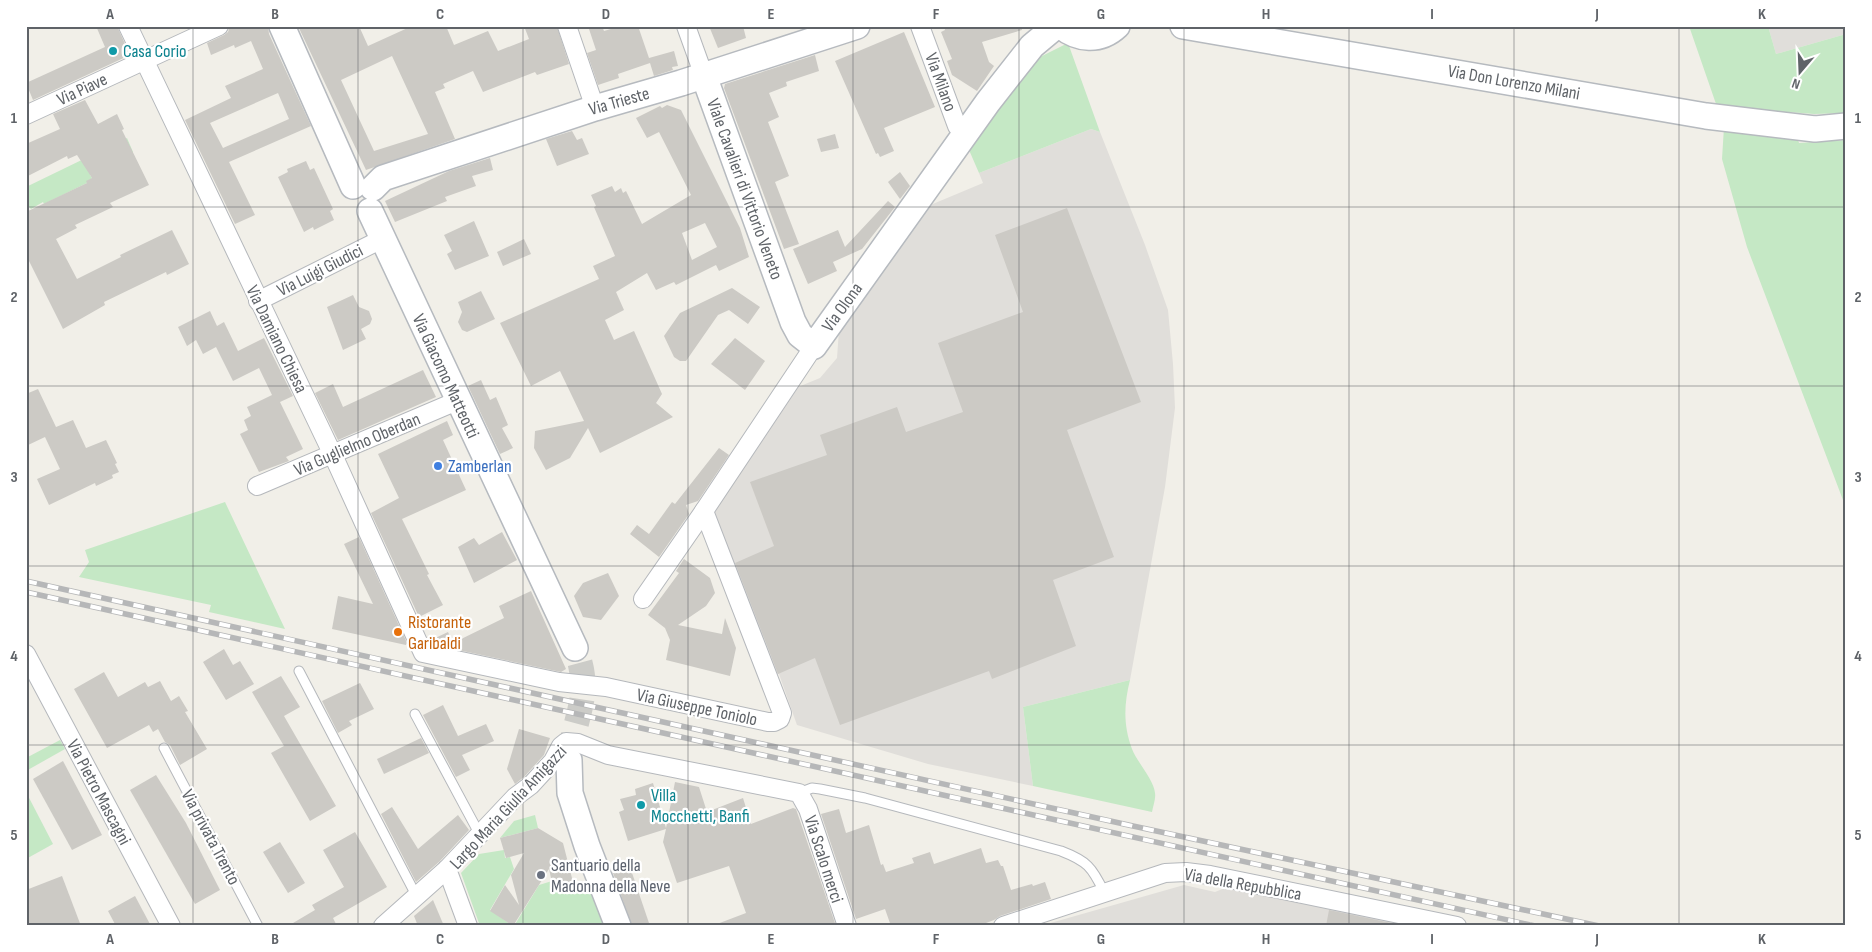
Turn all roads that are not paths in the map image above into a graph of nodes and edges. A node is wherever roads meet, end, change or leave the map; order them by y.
1 (128, 26) edge
2 (219, 26) edge
3 (282, 26) edge
4 (566, 26) edge
5 (686, 26) edge
6 (856, 26) edge
7 (920, 26) edge
8 (1056, 26) edge
9 (1061, 26) edge
10 (1117, 26) edge
11 (1182, 26) edge
12 (144, 60) junction
13 (704, 76) junction
14 (595, 108) junction
15 (26, 115) edge
16 (1846, 126) edge
17 (965, 135) junction
18 (369, 191) junction
19 (382, 239) junction
20 (258, 301) junction
21 (814, 346) junction
22 (458, 401) junction
23 (333, 455) junction
24 (257, 486) dead end
25 (704, 511) junction
26 (643, 599) dead end
27 (574, 648) tunnel mouth
28 (423, 653) joint
29 (27, 655) edge
30 (299, 671) dead end
31 (415, 714) dead end
32 (164, 748) dead end
33 (570, 760) tunnel mouth
34 (799, 793) junction
35 (480, 835) junction
36 (447, 869) junction
37 (1104, 892) junction
38 (417, 897) junction
39 (1022, 923) edge
40 (172, 926) edge
41 (258, 926) edge
42 (383, 926) edge
43 (468, 926) edge
44 (618, 926) edge
45 (847, 926) edge
46 (1003, 926) edge
47 (1457, 926) edge

1 - 12 street, Via Damiano Chiesa
2 - 12 street, Via Piave
3 - 18 street, Via Giacomo Matteotti
4 - 14 street
5 - 13 street, Viale Cavalieri di Vittorio Veneto
6 - 13 street, Via Trieste
7 - 17 street, Via Milano
8 - 17 street, Via Olona
9 - 10 street
11 - 16 street, Via Don Lorenzo Milani
12 - 15 street, Via Piave
12 - 20 street, Via Damiano Chiesa
13 - 14 street, Via Trieste
13 - 21 street, Viale Cavalieri di Vittorio Veneto
14 - 18 street, Via Trieste
17 - 21 street, Via Olona
18 - 19 street, Via Giacomo Matteotti
19 - 20 street, Via Luigi Giudici
19 - 22 street, Via Giacomo Matteotti
20 - 23 street, Via Damiano Chiesa
21 - 25 street, Via Olona
22 - 23 street, Via Guglielmo Oberdan
22 - 27 street, Via Giacomo Matteotti
23 - 24 street, Via Guglielmo Oberdan
23 - 28 street, Via Damiano Chiesa
25 - 26 street, Via Olona
25 - 28 street, Via Giuseppe Toniolo
29 - 40 street, Via Pietro Mascagni
30 - 38 lane
31 - 35 lane
32 - 41 lane, Via privata Trento
33 - 44 street, Largo Maria Giulia Amigazzi
34 - 35 street, Largo Maria Giulia Amigazzi
34 - 37 lane
34 - 45 street, Via Scalo merci
35 - 36 street, Largo Maria Giulia Amigazzi
36 - 38 street
36 - 43 street, Largo Maria Giulia Amigazzi
37 - 39 street, Via della Repubblica
37 - 47 street, Via della Repubblica
38 - 42 street
39 - 46 street, Via della Repubblica

